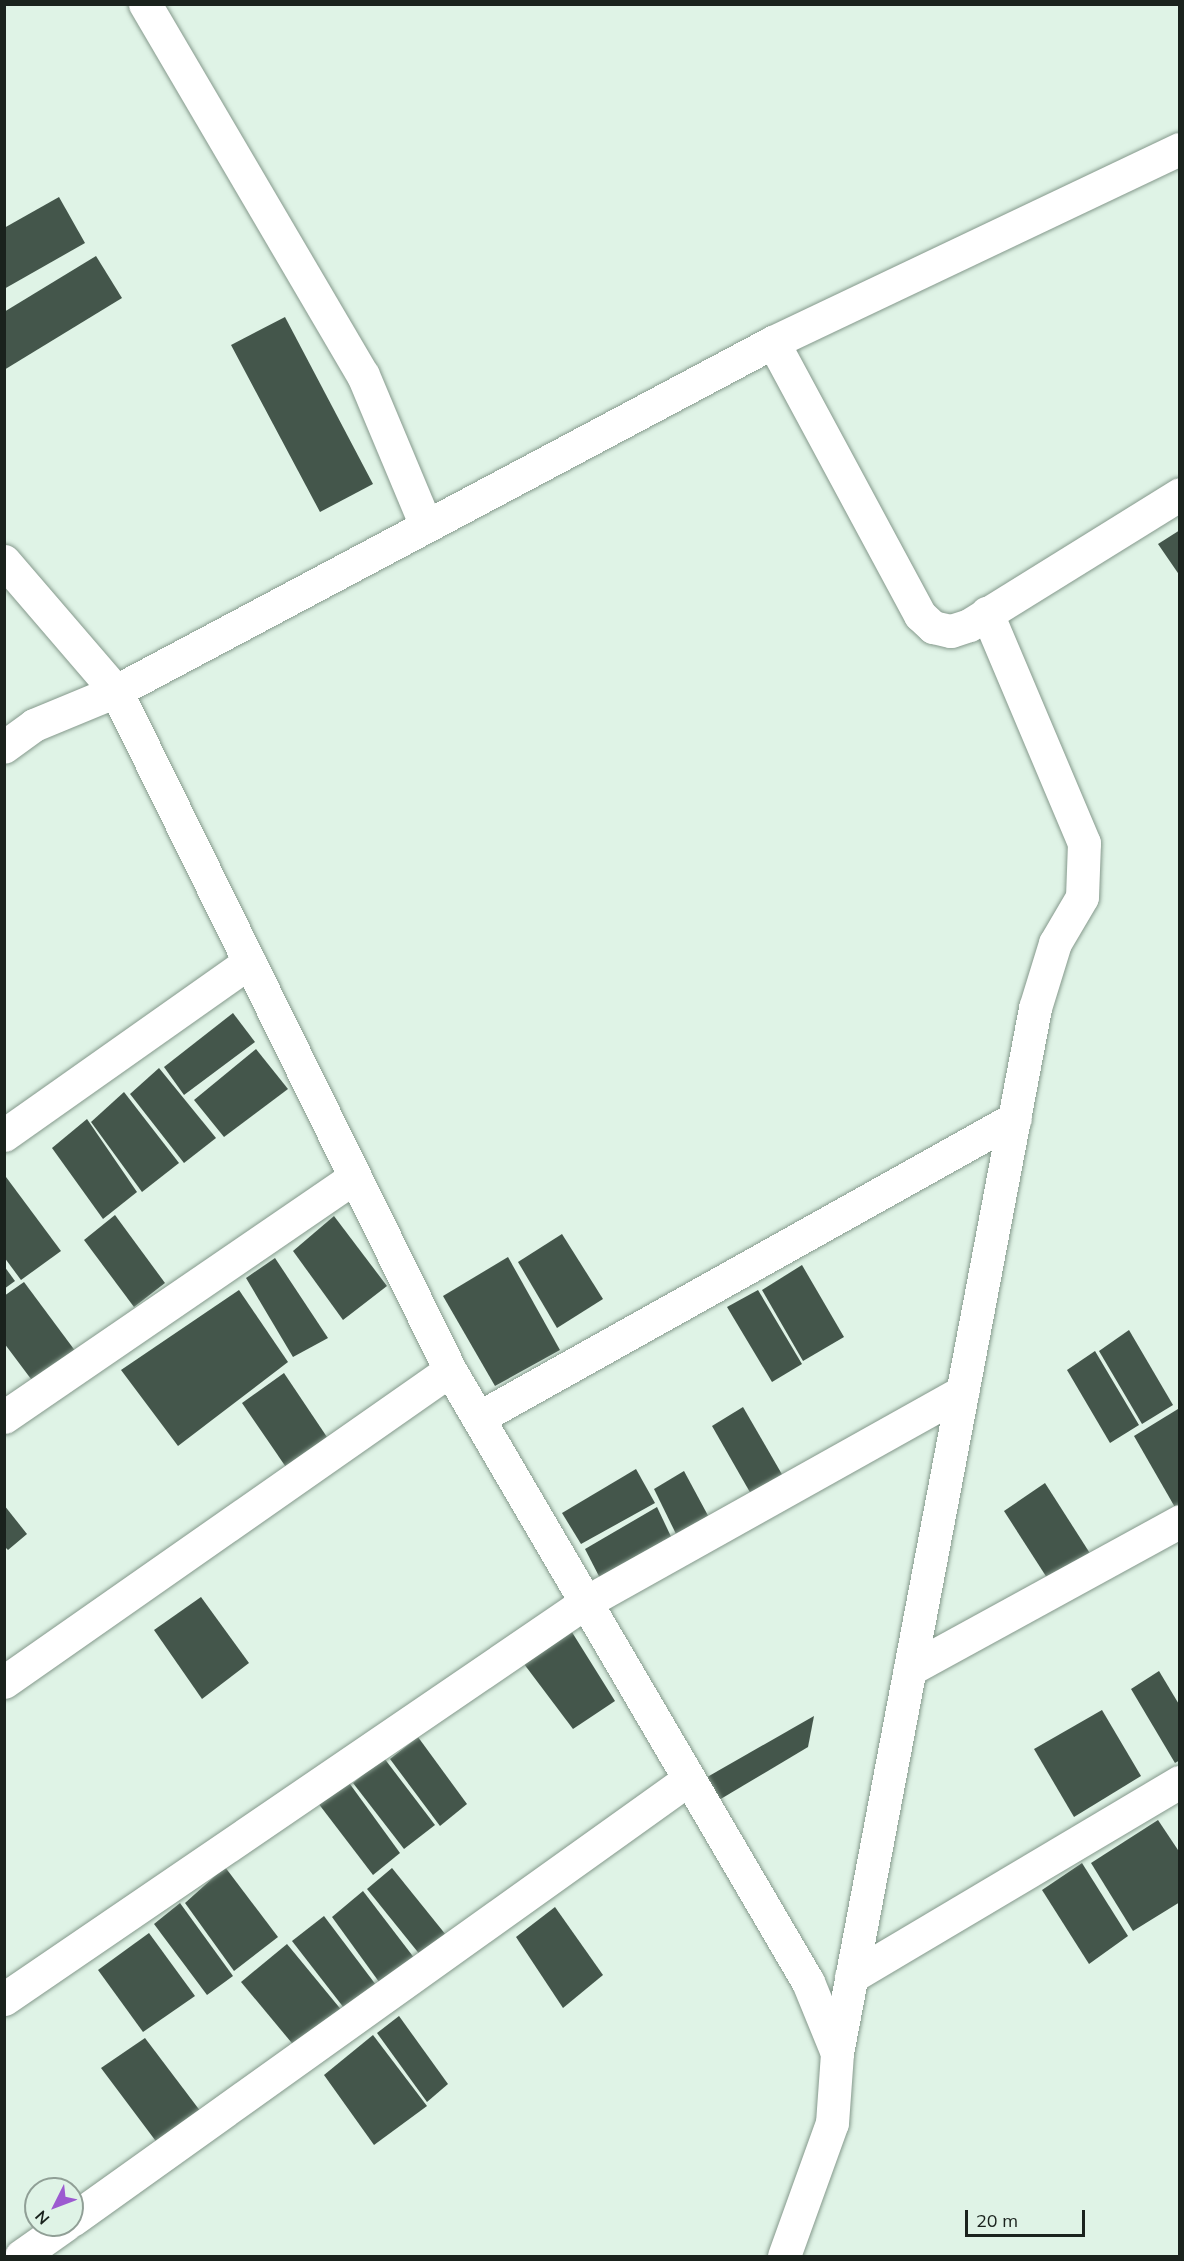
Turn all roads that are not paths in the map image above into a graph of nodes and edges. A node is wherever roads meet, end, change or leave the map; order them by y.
1 (145, 4) edge
2 (1179, 149) edge
3 (773, 342) junction
4 (1179, 494) edge
5 (425, 523) junction
6 (4, 561) edge
7 (987, 613) junction
8 (116, 691) junction
9 (4, 747) edge
10 (249, 962) junction
11 (1014, 1118) junction
12 (4, 1135) edge
13 (355, 1177) junction
14 (450, 1370) junction
15 (962, 1392) junction
16 (4, 1417) edge
17 (478, 1418) junction
18 (1179, 1521) edge
19 (586, 1602) junction
20 (910, 1669) junction
21 (4, 1682) edge
22 (689, 1779) junction
23 (1179, 1782) edge
24 (851, 1977) junction
25 (4, 1999) edge
26 (837, 2052) junction
27 (84, 2211) edge
28 (48, 2237) edge
29 (21, 2256) edge
30 (784, 2256) edge

1 - 5 street
2 - 3 street
3 - 5 street
3 - 7 street
4 - 7 street
5 - 8 street
6 - 8 street
7 - 11 street
8 - 9 street
8 - 10 street
10 - 12 street
10 - 13 street
11 - 15 street
11 - 17 street
13 - 14 street
13 - 16 street
14 - 17 street
14 - 21 street
15 - 19 street
15 - 20 street
17 - 19 street
18 - 20 street
19 - 22 street
19 - 25 street
20 - 24 street
22 - 26 street
22 - 27 street
23 - 24 street
24 - 26 street
26 - 30 street
28 - 29 street

